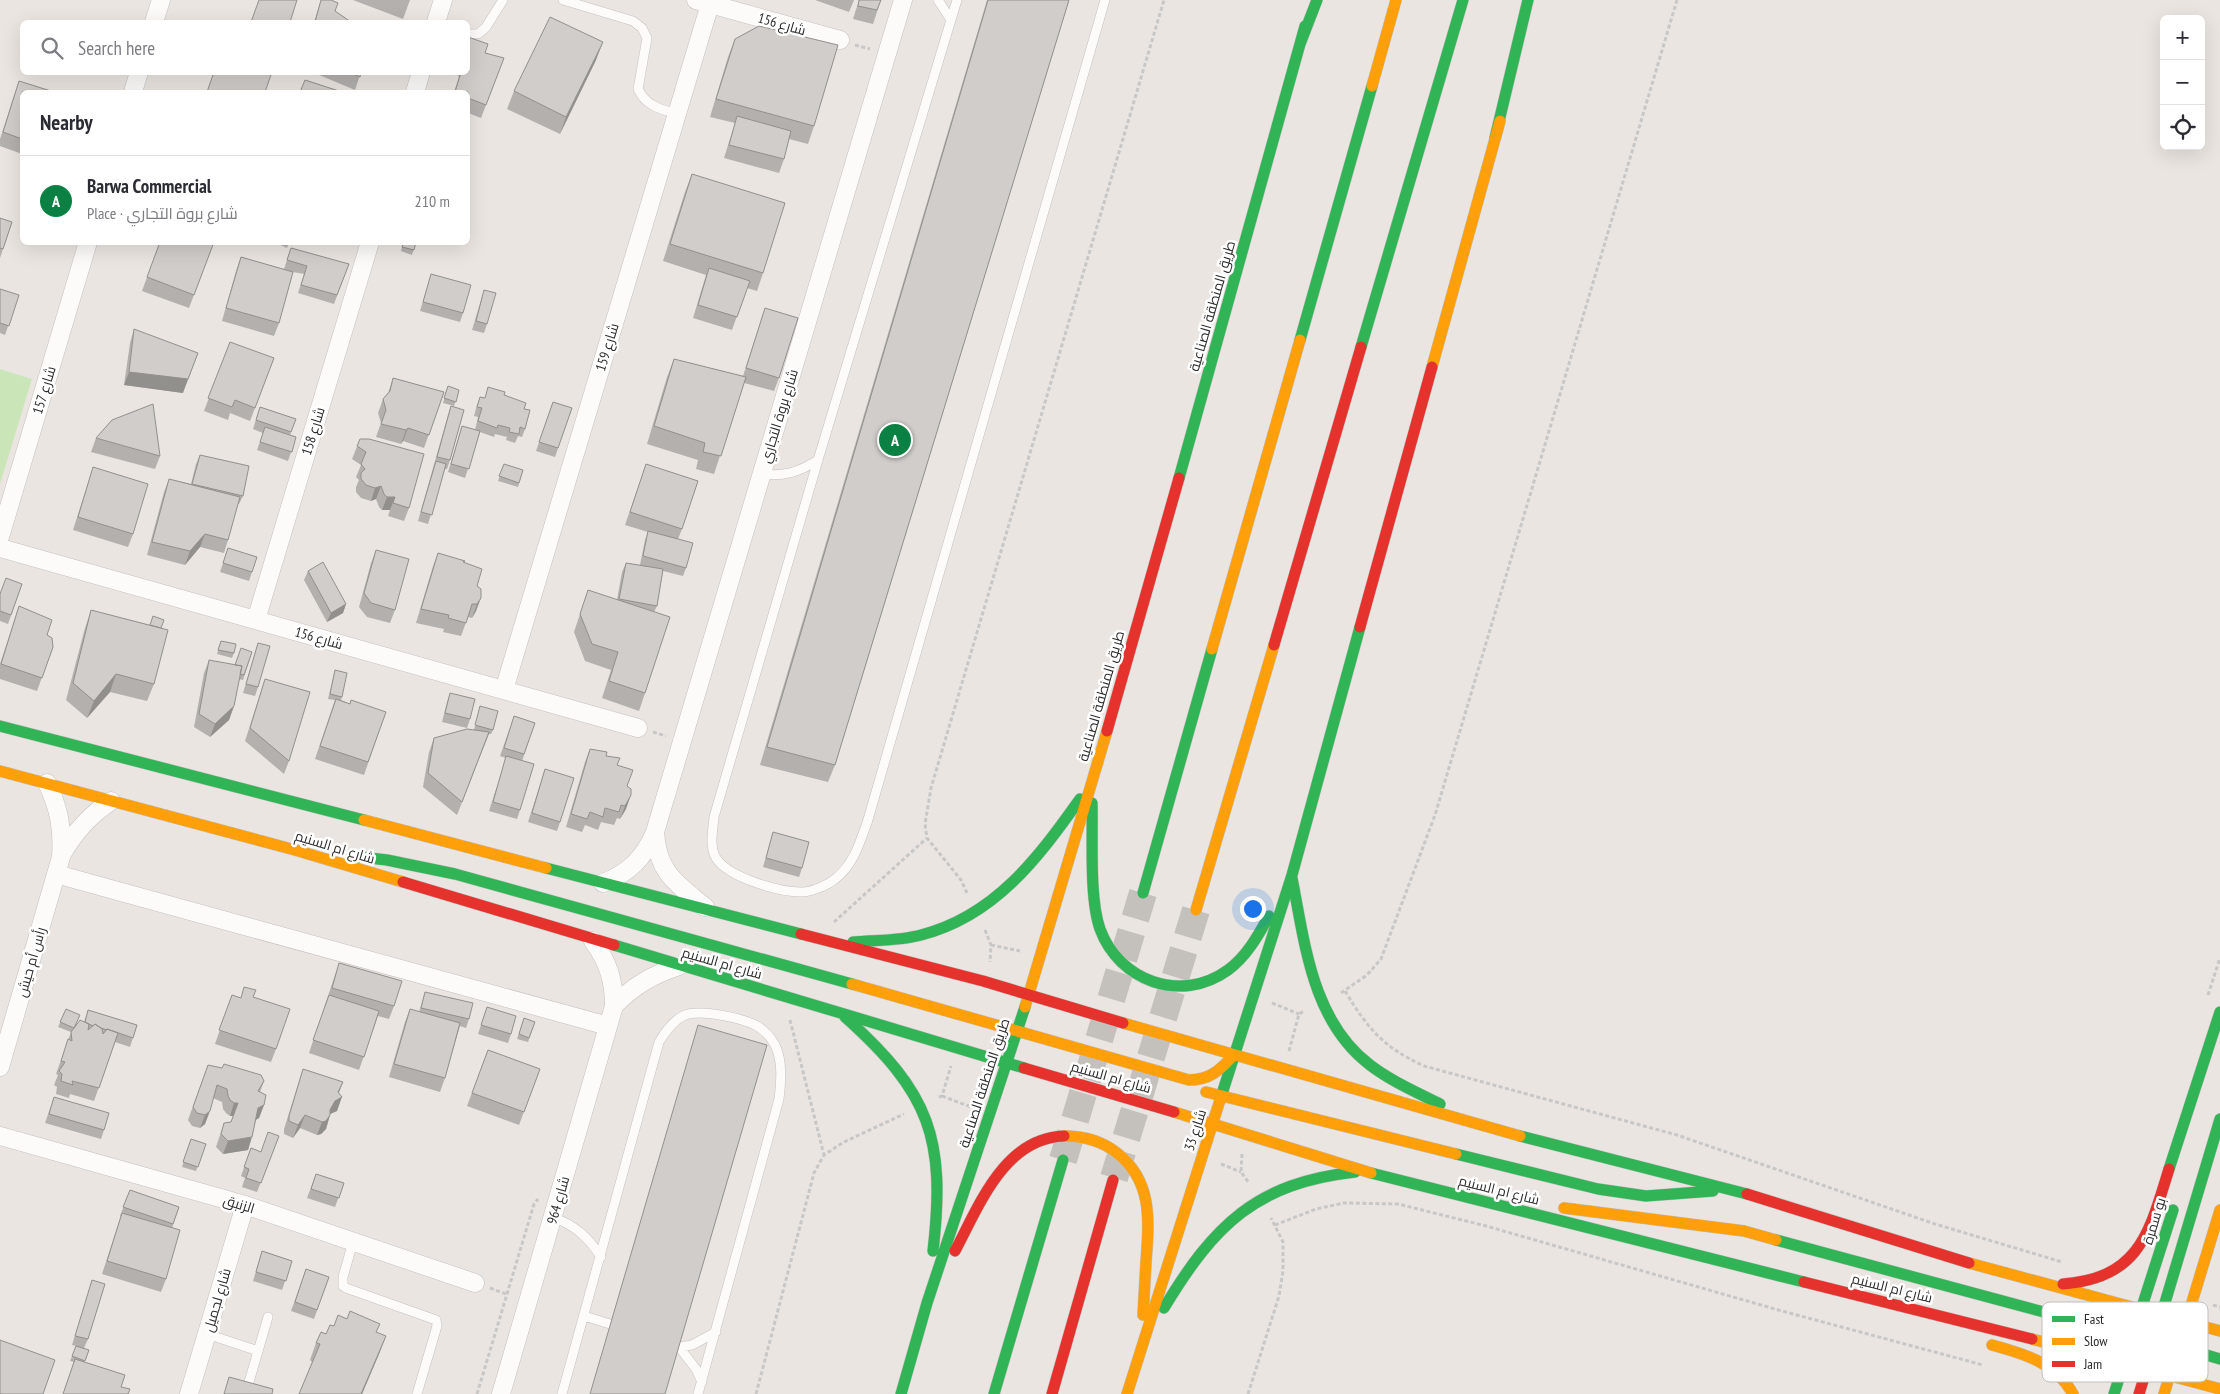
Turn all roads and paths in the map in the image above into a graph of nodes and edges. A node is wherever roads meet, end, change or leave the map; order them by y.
1 (161, 0) edge
2 (443, 0) edge
3 (503, 0) edge
4 (563, 0) edge
5 (903, 0) edge
6 (938, 0) edge
7 (957, 0) edge
8 (1106, 0) edge
9 (1164, 0) edge
10 (1311, 0) edge
11 (1316, 0) edge
12 (1396, 0) edge
13 (1463, 0) edge
14 (1528, 0) edge
15 (1539, 0) edge
16 (1677, 0) edge
17 (703, 2) edge
18 (155, 20) edge
19 (437, 20) edge
20 (951, 20) junction
21 (470, 34) edge
22 (840, 40) joint
23 (1300, 44) junction
24 (887, 54) junction
25 (138, 75) edge
26 (420, 75) edge
27 (134, 90) edge
28 (416, 90) edge
29 (677, 114) junction
30 (1495, 138) junction
31 (87, 245) edge
32 (369, 245) edge
33 (818, 460) junction
34 (761, 474) junction
35 (0, 537) edge
36 (0, 548) edge
37 (256, 620) junction
38 (504, 690) junction
39 (0, 726) edge
40 (638, 728) joint
41 (682, 740) junction
42 (0, 771) edge
43 (47, 783) junction
44 (1092, 783) junction
45 (111, 801) junction
46 (655, 832) junction
47 (926, 838) junction
48 (295, 850) junction
49 (61, 856) junction
50 (56, 874) junction
51 (1292, 875) junction
52 (603, 883) junction
53 (1142, 893) tunnel mouth
54 (706, 908) junction
55 (1196, 910) tunnel mouth
56 (978, 912) junction
57 (816, 938) junction
58 (593, 941) junction
59 (832, 943) junction
60 (991, 945) junction
61 (1040, 955) junction
62 (679, 966) junction
63 (983, 981) junction
64 (1344, 991) junction
65 (1028, 995) junction
66 (1253, 996) junction
67 (785, 997) junction
68 (1322, 1002) junction
69 (614, 1006) junction
70 (2220, 1012) edge
71 (840, 1013) junction
72 (1299, 1014) junction
73 (608, 1026) junction
74 (1018, 1030) junction
75 (957, 1048) junction
76 (1234, 1056) junction
77 (1006, 1063) junction
78 (0, 1067) edge
79 (1284, 1070) junction
80 (942, 1096) junction
81 (1221, 1096) junction
82 (922, 1105) junction
83 (989, 1114) junction
84 (2220, 1119) edge
85 (1212, 1125) junction
86 (1488, 1128) junction
87 (1247, 1135) junction
88 (0, 1136) edge
89 (824, 1155) junction
90 (1063, 1160) tunnel mouth
91 (1376, 1174) junction
92 (1113, 1180) tunnel mouth
93 (1734, 1190) junction
94 (559, 1194) junction
95 (2178, 1194) dead end
96 (1260, 1198) junction
97 (1470, 1198) junction
98 (245, 1205) junction
99 (2220, 1210) edge
100 (552, 1217) junction
101 (1275, 1225) junction
102 (353, 1242) junction
103 (601, 1256) junction
104 (2063, 1262) dead end
105 (2005, 1274) junction
106 (475, 1283) dead end
107 (1863, 1296) junction
108 (2112, 1302) edge
109 (2144, 1302) edge
110 (2165, 1302) edge
111 (2192, 1302) edge
112 (927, 1303) junction
113 (2042, 1311) edge
114 (584, 1316) junction
115 (268, 1317) dead end
116 (1910, 1321) dead end
117 (610, 1324) edge
118 (716, 1332) junction
119 (207, 1334) junction
120 (2042, 1341) edge
121 (1984, 1343) dead end
122 (1142, 1346) junction
123 (258, 1351) junction
124 (2042, 1363) edge
125 (1991, 1368) dead end
126 (250, 1382) edge
127 (702, 1382) junction
128 (2067, 1382) edge
129 (2118, 1382) edge
130 (2143, 1382) edge
131 (2168, 1382) edge
132 (2195, 1382) edge
133 (2220, 1389) edge
134 (560, 1393) edge
135 (189, 1394) edge
136 (417, 1394) edge
137 (477, 1394) edge
138 (501, 1394) edge
139 (698, 1394) edge
140 (756, 1394) edge
141 (901, 1394) edge
142 (994, 1394) edge
143 (1052, 1394) edge
144 (1127, 1394) edge
145 (1248, 1394) edge
146 (2073, 1394) edge
147 (2114, 1394) edge
148 (2139, 1394) edge
149 (2164, 1394) edge

1 - 18 street
2 - 19 street
3 - 21 lane
4 - 29 lane
5 - 24 street, شارع بروة التجاري
6 - 20 lane
7 - 20 lane
8 - 33 lane
9 - 47 path
10 - 23 main road, طريق المنطقة الصناعية
11 - 23 main road
12 - 53 main road
13 - 55 main road
14 - 30 main road
15 - 30 main road
16 - 64 path
17 - 22 street, شارع 156
17 - 29 street, شارع 159
20 - 33 lane
22 - 24 path
23 - 44 main road, طريق المنطقة الصناعية
24 - 34 street, شارع بروة التجاري
25 - 27 street
26 - 28 street
29 - 38 street, شارع 159
30 - 51 main road
31 - 35 street, شارع 157
32 - 37 street, شارع 158
33 - 34 lane
34 - 41 street, شارع بروة التجاري
36 - 37 street, شارع 156
37 - 38 street, شارع 156
38 - 40 street, شارع 156
39 - 52 main road
40 - 41 path
41 - 46 street, شارع بروة التجاري
42 - 43 main road, شارع ام السنيم
43 - 45 main road, شارع ام السنيم
43 - 49 street, رأس أم حيش
44 - 51 main road
44 - 56 main road
44 - 61 main road, طريق المنطقة الصناعية
45 - 48 main road, شارع ام السنيم
45 - 49 street, رأس أم حيش
46 - 52 street, شارع بروة التجاري
46 - 54 street, شارع بروة التجاري
47 - 56 path
47 - 57 path
48 - 58 main road, شارع ام السنيم
48 - 74 main road
49 - 50 street, رأس أم حيش
50 - 73 street
50 - 78 street, رأس أم حيش
51 - 66 main road, شارع 33
51 - 68 main road
52 - 54 main road
54 - 57 main road
56 - 59 main road
56 - 60 path
57 - 59 main road
58 - 62 main road, شارع ام السنيم
58 - 69 street, شارع 964
59 - 63 main road
60 - 61 path
60 - 63 path
61 - 65 main road, طريق المنطقة الصناعية
62 - 67 main road, شارع ام السنيم
62 - 69 street, شارع 964
63 - 65 main road
64 - 68 path
64 - 104 path
65 - 74 main road, طريق المنطقة الصناعية
65 - 76 main road
66 - 72 path
66 - 76 main road, شارع 33
67 - 71 main road, شارع ام السنيم
67 - 89 path
68 - 72 path
68 - 86 main road
69 - 73 street, شارع 964
70 - 105 main road
71 - 75 main road, شارع ام السنيم
71 - 82 main road
72 - 79 path
73 - 94 street, شارع 964
74 - 76 main road
74 - 77 main road, طريق المنطقة الصناعية
75 - 77 main road, شارع ام السنيم
75 - 80 path
76 - 79 main road
76 - 81 main road, شارع 33
77 - 81 main road
77 - 83 main road, طريق المنطقة الصناعية
77 - 85 main road, شارع ام السنيم
79 - 86 main road
80 - 82 path
80 - 83 path
81 - 85 main road, شارع 33
81 - 93 main road
82 - 89 path
82 - 112 main road
83 - 112 main road, طريق المنطقة الصناعية
84 - 110 main road
85 - 87 main road, شارع ام السنيم
85 - 122 main road, شارع 33
86 - 93 main road
87 - 91 main road, شارع ام السنيم
87 - 96 path
88 - 98 street, الزنبق
89 - 140 path
90 - 142 main road
91 - 96 main road
91 - 97 main road, شارع ام السنيم
92 - 143 main road
93 - 105 main road
94 - 100 street, شارع 964
94 - 137 path
95 - 109 main road, بو سمرة
96 - 101 path
96 - 122 main road
97 - 107 main road, شارع ام السنيم
97 - 113 main road
98 - 102 street, الزنبق
98 - 119 street, شارع لجميل
99 - 111 main road
100 - 103 lane
100 - 138 street, شارع 964
101 - 125 path
101 - 145 path
102 - 106 street, الزنبق
102 - 136 lane
103 - 114 lane
103 - 118 lane
105 - 108 main road
107 - 116 main road
107 - 120 main road, شارع ام السنيم
112 - 122 main road
112 - 141 main road, طريق المنطقة الصناعية
114 - 117 lane
114 - 134 lane
115 - 123 lane
118 - 127 lane
118 - 127 lane
119 - 123 lane
119 - 135 street, شارع لجميل
121 - 124 main road
122 - 144 main road, شارع 33
123 - 126 lane
127 - 139 lane
128 - 146 main road
129 - 147 main road, بو سمرة
130 - 148 main road
131 - 149 main road
132 - 133 main road, شارع ام السنيم

